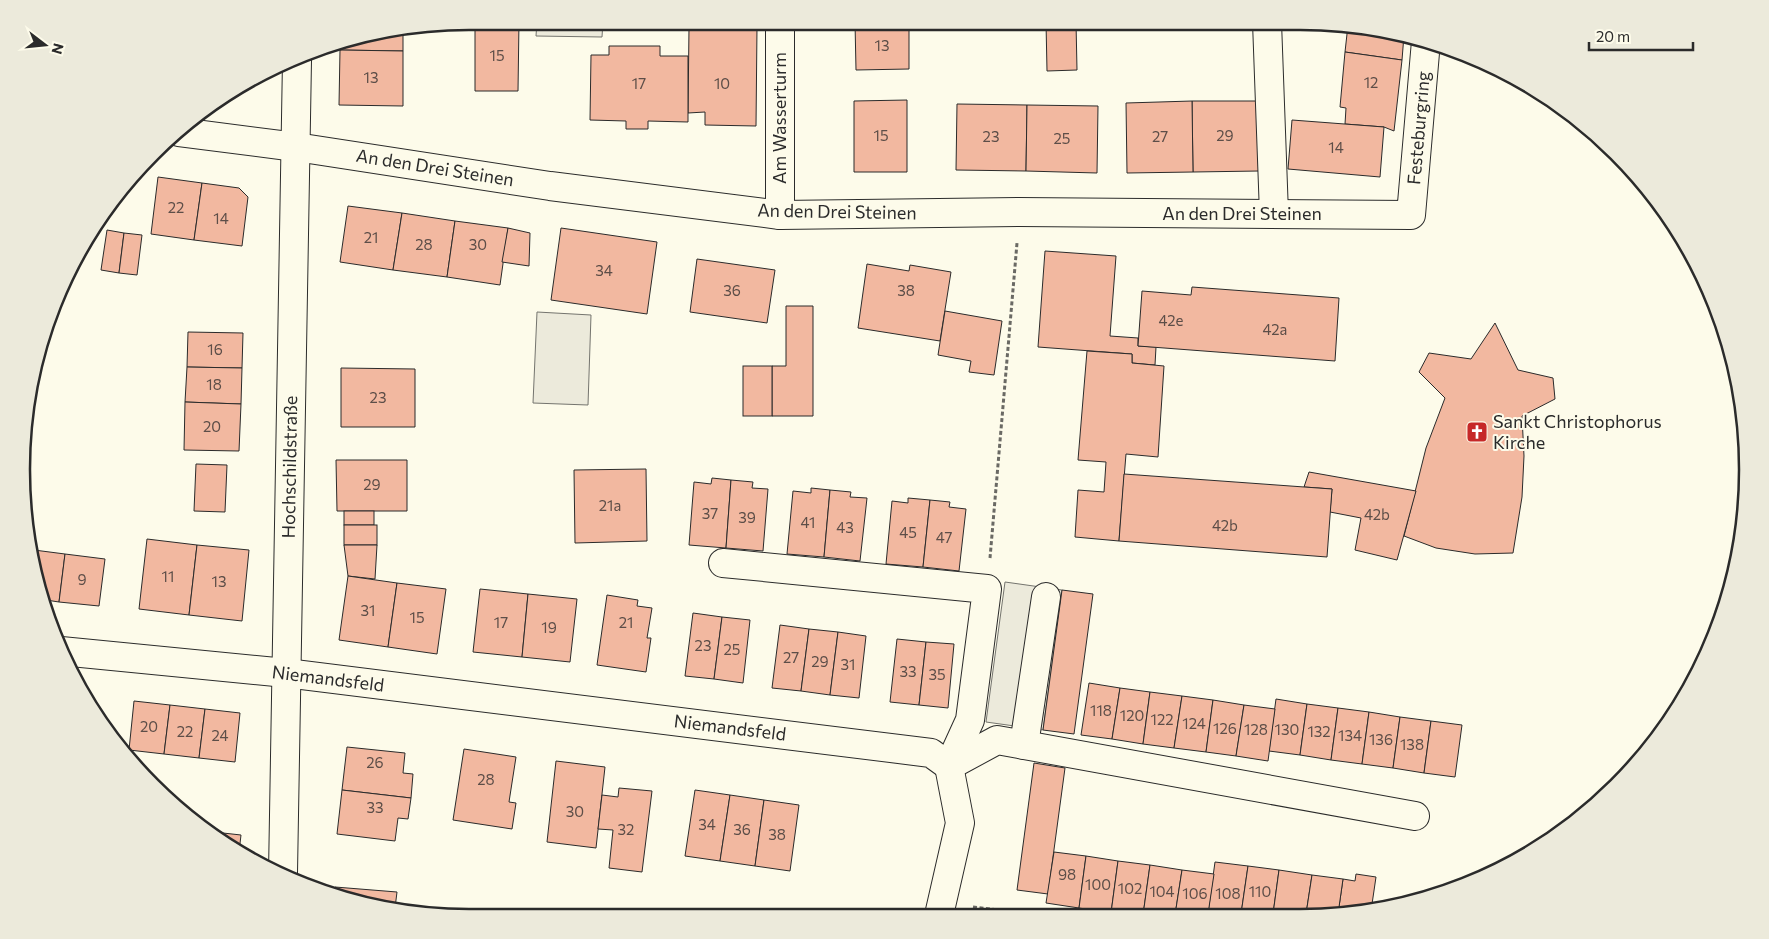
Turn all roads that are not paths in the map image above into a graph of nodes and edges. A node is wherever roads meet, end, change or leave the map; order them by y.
1 (780, 30) edge
2 (1267, 30) edge
3 (1425, 49) edge
4 (297, 65) edge
5 (187, 133) edge
6 (296, 147) junction
7 (1274, 214) junction
8 (780, 215) junction
9 (1410, 215) joint
10 (723, 563) dead end
11 (1046, 597) dead end
12 (69, 652) edge
13 (286, 673) junction
14 (1024, 745) junction
15 (949, 766) junction
16 (1415, 816) dead end
17 (284, 868) edge
18 (941, 909) edge

1 - 8 street, Am Wasserturm
2 - 7 street
3 - 9 street, Festeburgring
4 - 6 street, Hochschildstraße
5 - 6 street, An den Drei Steinen
6 - 8 street, An den Drei Steinen
6 - 13 street, Hochschildstraße
7 - 8 street, An den Drei Steinen
7 - 9 street, An den Drei Steinen
10 - 15 street
11 - 14 street
12 - 13 street, Niemandsfeld
13 - 15 street, Niemandsfeld
13 - 17 street, Hochschildstraße
14 - 15 street
14 - 16 street
15 - 18 street

